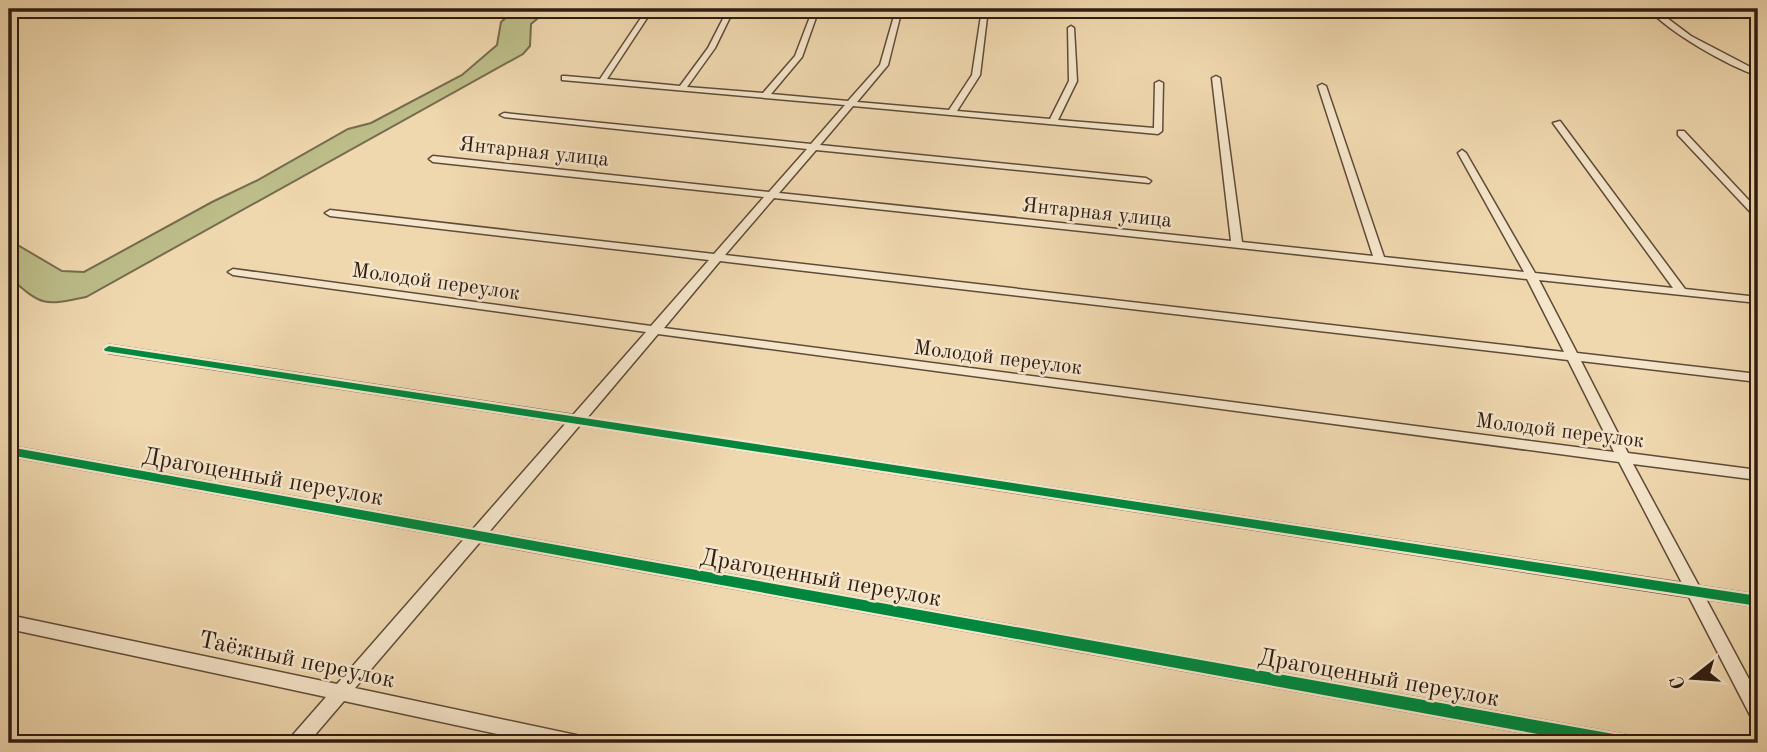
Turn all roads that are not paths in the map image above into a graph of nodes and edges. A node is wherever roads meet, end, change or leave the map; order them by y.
1 (650, 9) edge
2 (731, 9) edge
3 (816, 9) edge
4 (899, 9) edge
5 (985, 9) edge
6 (1651, 9) edge
7 (1741, 9) edge
8 (1756, 19) dead end
9 (1071, 28) dead end
10 (1757, 73) edge
11 (565, 78) dead end
12 (1216, 78) dead end
13 (602, 81) junction
14 (1159, 83) dead end
15 (1322, 86) dead end
16 (682, 88) junction
17 (765, 96) junction
18 (850, 104) junction
19 (951, 113) junction
20 (504, 115) dead end
21 (1053, 121) junction
22 (1558, 123) dead end
23 (1681, 133) dead end
24 (813, 147) junction
25 (1462, 153) dead end
26 (433, 159) dead end
27 (1146, 181) dead end
28 (771, 196) junction
29 (330, 213) dead end
30 (1758, 215) edge
31 (1237, 246) junction
32 (716, 258) junction
33 (1380, 261) junction
34 (233, 272) dead end
35 (1532, 277) junction
36 (1682, 292) junction
37 (1758, 300) edge
38 (655, 330) junction
39 (110, 349) dead end
40 (1572, 357) junction
41 (1758, 378) edge
42 (575, 421) junction
43 (9, 451) edge
44 (1623, 457) junction
45 (1758, 475) edge
46 (477, 536) junction
47 (1694, 592) junction
48 (1758, 601) edge
49 (9, 622) edge
50 (341, 693) junction
51 (1758, 713) edge
52 (297, 743) edge
53 (576, 743) edge
54 (1625, 743) edge

1 - 13 street
2 - 16 street
3 - 17 street
4 - 18 street
5 - 19 street
6 - 10 street
7 - 8 street
9 - 21 street
11 - 13 street
12 - 31 street
13 - 16 street
14 - 21 street
15 - 33 street
16 - 17 street
17 - 18 street
18 - 19 street
18 - 24 street
19 - 21 street
20 - 24 street
22 - 36 street
23 - 30 street
24 - 27 street
24 - 28 street
25 - 35 street
26 - 28 street, Янтарная улица
28 - 31 street, Янтарная улица
28 - 32 street
29 - 32 street
31 - 33 street, Янтарная улица
32 - 38 street
32 - 40 street
33 - 35 street, Янтарная улица
34 - 38 street, Молодой переулок
35 - 36 street, Янтарная улица
35 - 40 street
36 - 37 street, Янтарная улица
38 - 42 street
38 - 44 street, Молодой переулок
39 - 42 street
40 - 41 street
40 - 44 street
42 - 46 street
42 - 47 street
43 - 46 street, Драгоценный переулок
44 - 45 street, Молодой переулок
44 - 47 street
46 - 50 street
46 - 54 street, Драгоценный переулок
47 - 48 street
47 - 51 street
49 - 50 street, Таёжный переулок
50 - 52 street
50 - 53 street, Таёжный переулок

